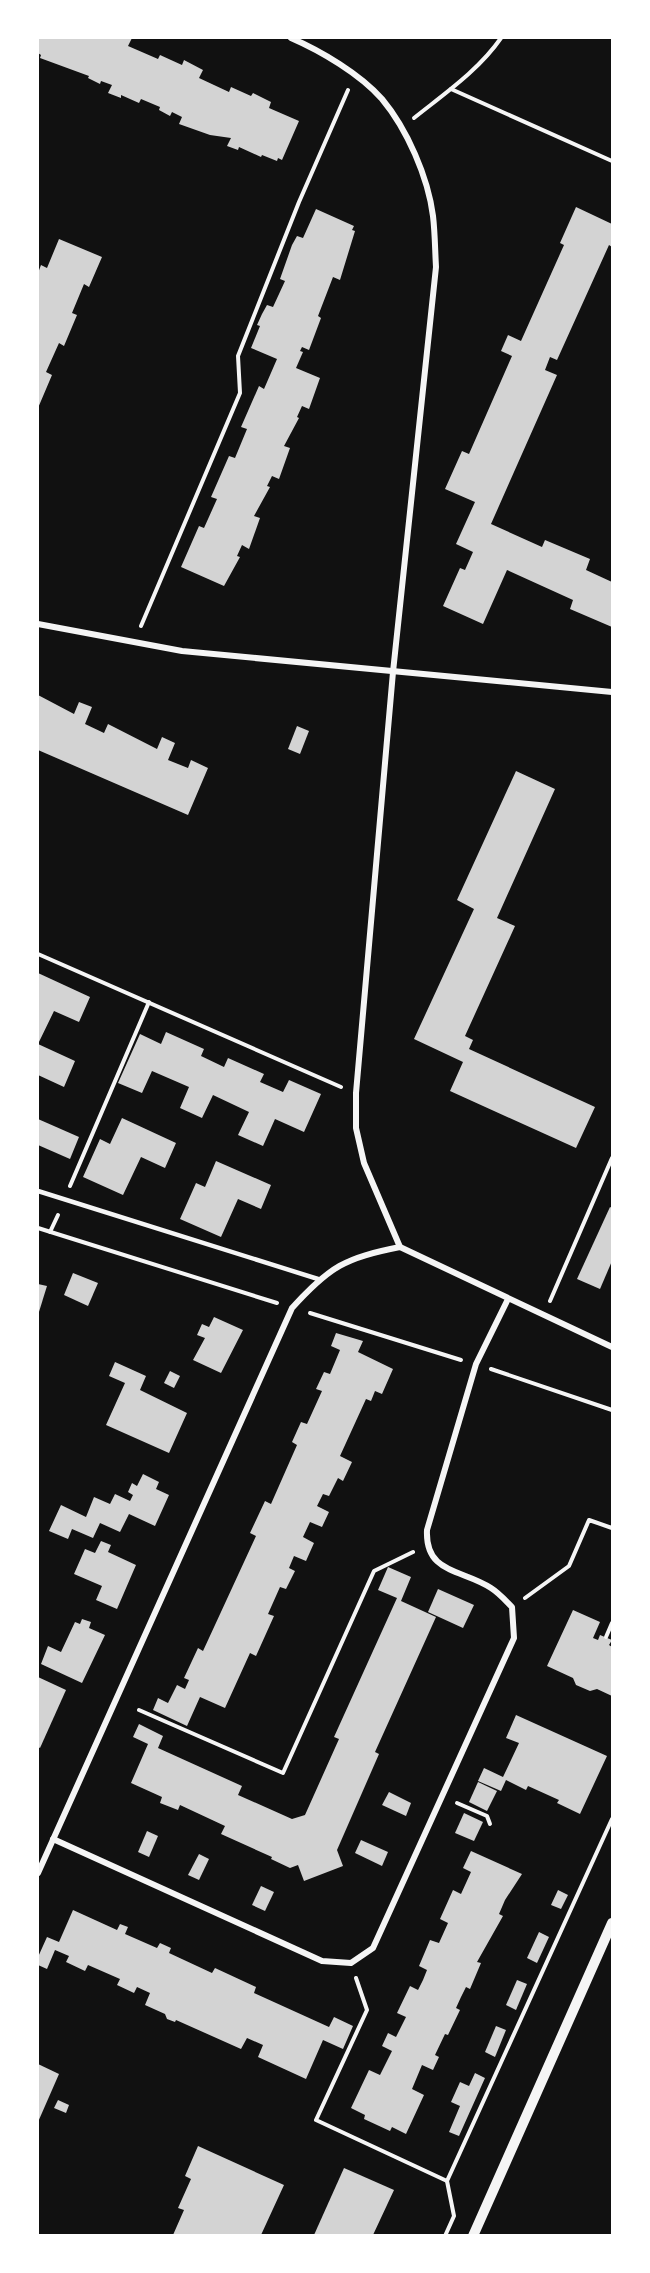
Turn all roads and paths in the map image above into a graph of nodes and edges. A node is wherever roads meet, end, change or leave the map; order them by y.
1 (291, 38) edge
2 (501, 38) edge
3 (355, 76) junction
4 (451, 89) junction
5 (401, 128) junction
6 (612, 161) edge
7 (38, 624) edge
8 (134, 642) junction
9 (393, 672) junction
10 (612, 692) edge
11 (38, 954) edge
12 (149, 1002) junction
13 (356, 1093) junction
14 (612, 1158) edge
15 (38, 1191) edge
16 (64, 1200) junction
17 (38, 1228) edge
18 (50, 1232) junction
19 (399, 1247) junction
20 (318, 1279) junction
21 (508, 1299) junction
22 (292, 1308) junction
23 (544, 1316) junction
24 (612, 1347) edge
25 (476, 1364) junction
26 (612, 1410) edge
27 (612, 1528) edge
28 (427, 1544) junction
29 (512, 1607) junction
30 (612, 1623) edge
31 (606, 1637) dead end
32 (139, 1710) dead end
33 (442, 1797) junction
34 (612, 1818) edge
35 (490, 1824) dead end
36 (53, 1839) junction
37 (38, 1873) edge
38 (612, 1923) edge
39 (351, 1963) junction
40 (447, 2181) junction
41 (445, 2235) edge
42 (473, 2235) edge

1 - 3 street
2 - 4 path
3 - 5 street
3 - 8 path
4 - 5 path
4 - 6 path
5 - 9 street
7 - 8 street
8 - 9 street
9 - 10 street
9 - 13 street
11 - 12 path
12 - 13 path
12 - 16 path
13 - 19 street
14 - 23 path
15 - 16 lane
16 - 18 path
16 - 20 lane
17 - 18 path
18 - 22 path
19 - 20 street
19 - 21 street
20 - 22 street
21 - 23 street
21 - 25 street
22 - 25 path
22 - 36 street
23 - 24 street
25 - 26 path
25 - 28 street
27 - 29 path
28 - 29 street
28 - 32 path
29 - 33 street
30 - 31 path
33 - 35 path
33 - 39 street
34 - 40 path
36 - 37 street
36 - 39 street
38 - 42 street
39 - 40 path
40 - 41 path

